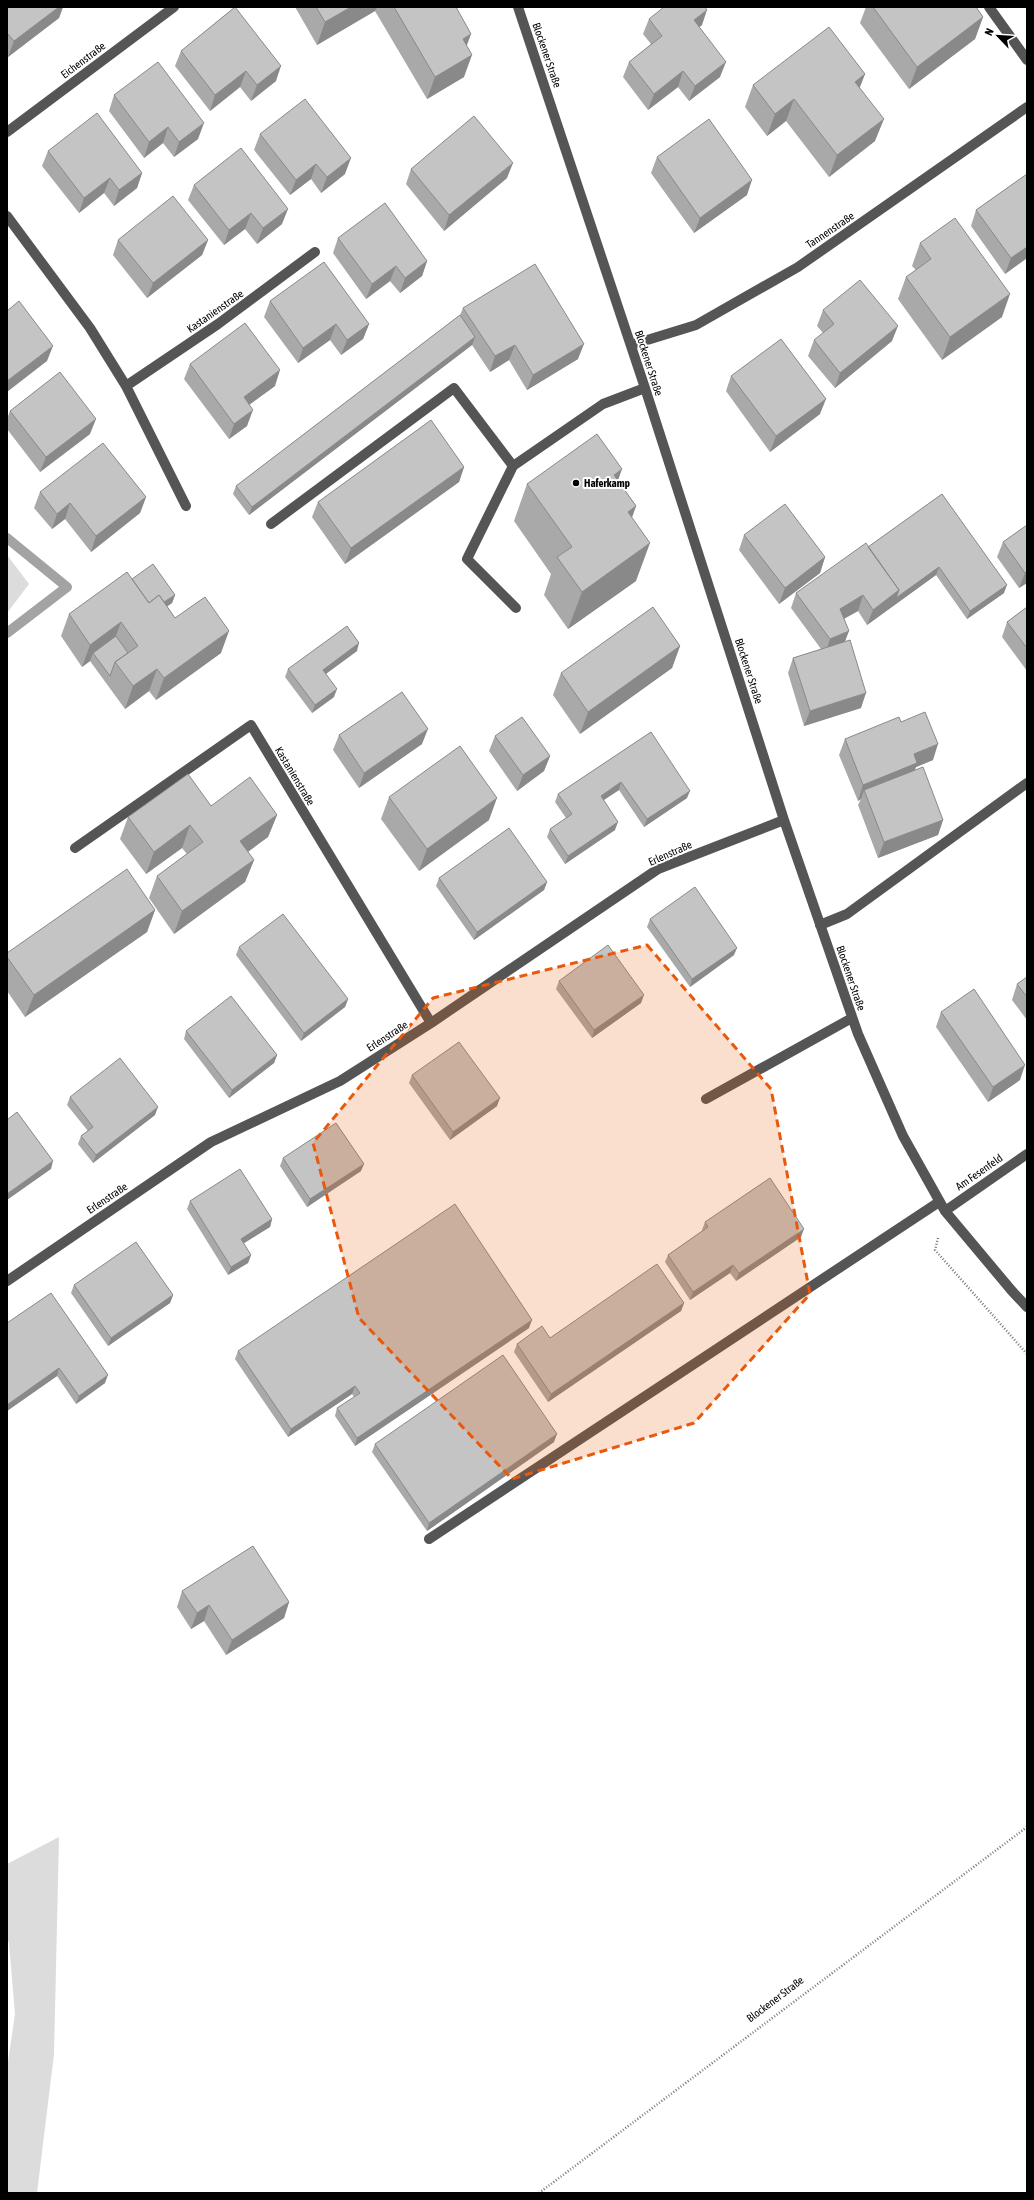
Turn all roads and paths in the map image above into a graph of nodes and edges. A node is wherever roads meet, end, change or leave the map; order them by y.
1 (174, 7) edge
2 (518, 7) edge
3 (988, 7) edge
4 (1027, 60) edge
5 (1027, 108) edge
6 (7, 132) edge
7 (7, 216) edge
8 (315, 252) dead end
9 (631, 345) junction
10 (126, 386) junction
11 (645, 388) junction
12 (513, 466) junction
13 (186, 506) dead end
14 (271, 524) dead end
15 (516, 608) dead end
16 (1027, 783) edge
17 (784, 820) junction
18 (75, 848) dead end
19 (820, 925) junction
20 (852, 1018) junction
21 (431, 1023) junction
22 (706, 1098) dead end
23 (1027, 1154) edge
24 (942, 1206) junction
25 (7, 1281) edge
26 (1027, 1307) edge
27 (1027, 1354) edge
28 (429, 1539) dead end
29 (1027, 1827) edge
30 (539, 2193) edge

1 - 6 street, Eichenstraße
2 - 9 street, Blockener Straße
3 - 4 street
5 - 9 street, Tannenstraße
7 - 10 street
8 - 10 street, Kastanienstraße
9 - 11 street, Blockener Straße
10 - 13 street
11 - 12 street
11 - 17 street, Blockener Straße
12 - 14 street
12 - 15 street
16 - 19 street
17 - 19 street, Blockener Straße
17 - 21 street, Erlenstraße
18 - 21 street, Kastanienstraße
19 - 20 street, Blockener Straße
20 - 22 street
20 - 24 street, Blockener Straße
21 - 25 street, Erlenstraße
23 - 24 street, Am Fesenfeld
24 - 26 street, Blockener Straße
24 - 27 path
24 - 28 street, Am Fesenfeld
29 - 30 path, Blockener Straße

